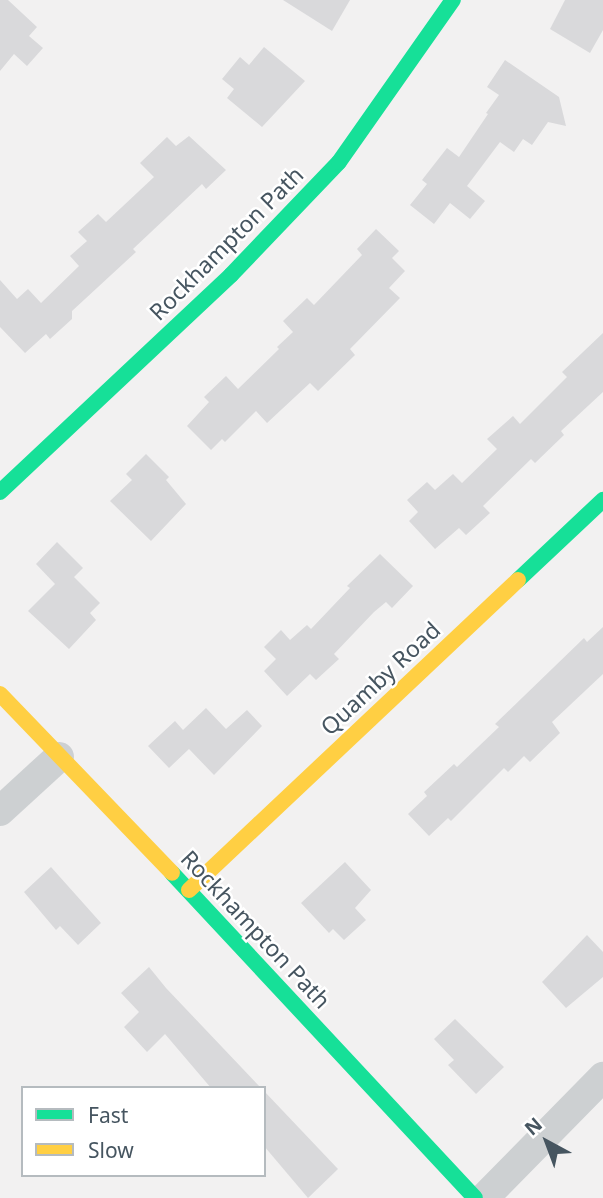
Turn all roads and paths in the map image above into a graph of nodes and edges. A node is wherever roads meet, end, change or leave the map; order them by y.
1 (453, 0) edge
2 (0, 492) edge
3 (603, 500) edge
4 (0, 694) edge
5 (59, 757) junction
6 (0, 811) edge
7 (189, 890) junction
8 (603, 1077) edge
9 (475, 1198) edge
10 (484, 1198) edge

1 - 2 street, Rockhampton Path
3 - 7 street, Quamby Road
4 - 5 street, Rockhampton Path
5 - 6 street
5 - 7 street, Rockhampton Path
7 - 9 street, Rockhampton Path
8 - 10 street

